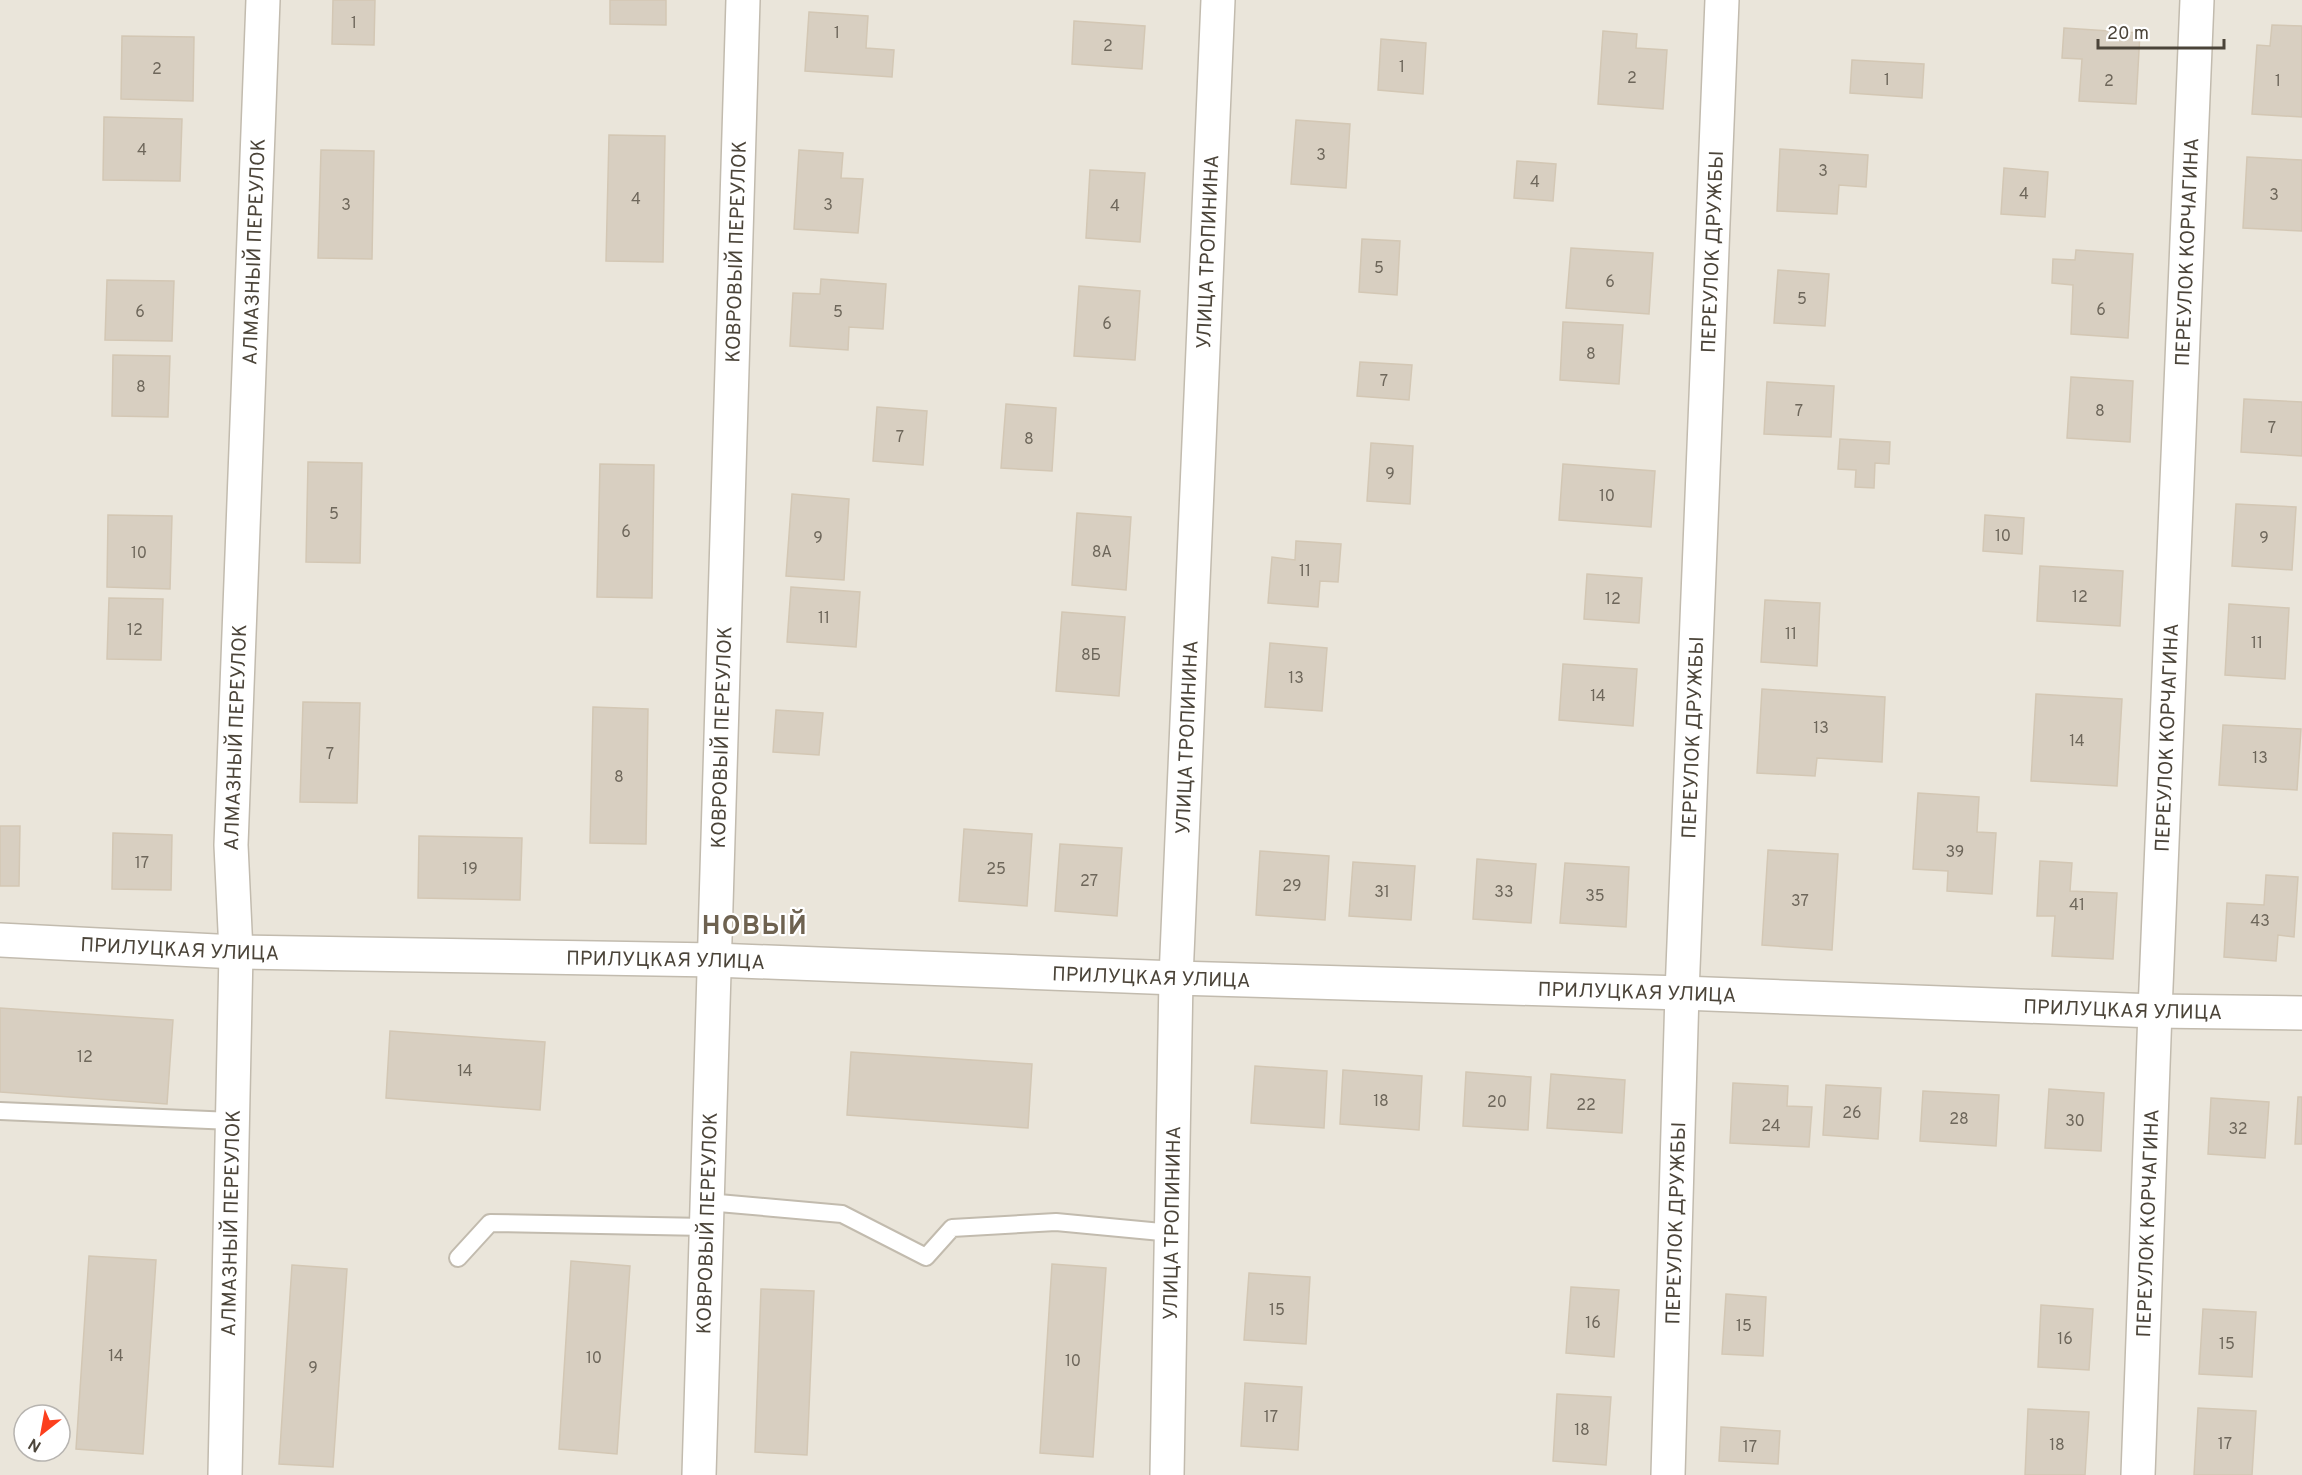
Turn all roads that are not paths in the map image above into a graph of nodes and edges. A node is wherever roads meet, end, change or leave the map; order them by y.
1 (263, 0) edge
2 (743, 0) edge
3 (1218, 0) edge
4 (1722, 0) edge
5 (2197, 0) edge
6 (0, 940) edge
7 (236, 952) junction
8 (715, 960) junction
9 (1176, 978) junction
10 (1682, 993) junction
11 (2155, 1011) junction
12 (2302, 1013) edge
13 (0, 1111) edge
14 (232, 1121) junction
15 (707, 1215) junction
16 (1172, 1233) junction
17 (458, 1258) dead end
18 (225, 1475) edge
19 (699, 1475) edge
20 (1167, 1475) edge
21 (1668, 1475) edge
22 (2138, 1475) edge

1 - 7 street, АЛМАЗНЫЙ ПЕРЕУЛОК
2 - 8 street, КОВРОВЫЙ ПЕРЕУЛОК
3 - 9 street, УЛИЦА ТРОПИНИНА
4 - 10 street, ПЕРЕУЛОК ДРУЖБЫ
5 - 11 street, ПЕРЕУЛОК КОРЧАГИНА
6 - 7 street, ПРИЛУЦКАЯ УЛИЦА
7 - 8 street, ПРИЛУЦКАЯ УЛИЦА
7 - 14 street, АЛМАЗНЫЙ ПЕРЕУЛОК
8 - 9 street, ПРИЛУЦКАЯ УЛИЦА
8 - 15 street, КОВРОВЫЙ ПЕРЕУЛОК
9 - 10 street, ПРИЛУЦКАЯ УЛИЦА
9 - 16 street, УЛИЦА ТРОПИНИНА
10 - 11 street, ПРИЛУЦКАЯ УЛИЦА
10 - 21 street, ПЕРЕУЛОК ДРУЖБЫ
11 - 12 street, ПРИЛУЦКАЯ УЛИЦА
11 - 22 street, ПЕРЕУЛОК КОРЧАГИНА
13 - 14 lane
14 - 18 street, АЛМАЗНЫЙ ПЕРЕУЛОК
15 - 16 lane
15 - 17 lane
15 - 19 street, КОВРОВЫЙ ПЕРЕУЛОК
16 - 20 street, УЛИЦА ТРОПИНИНА

